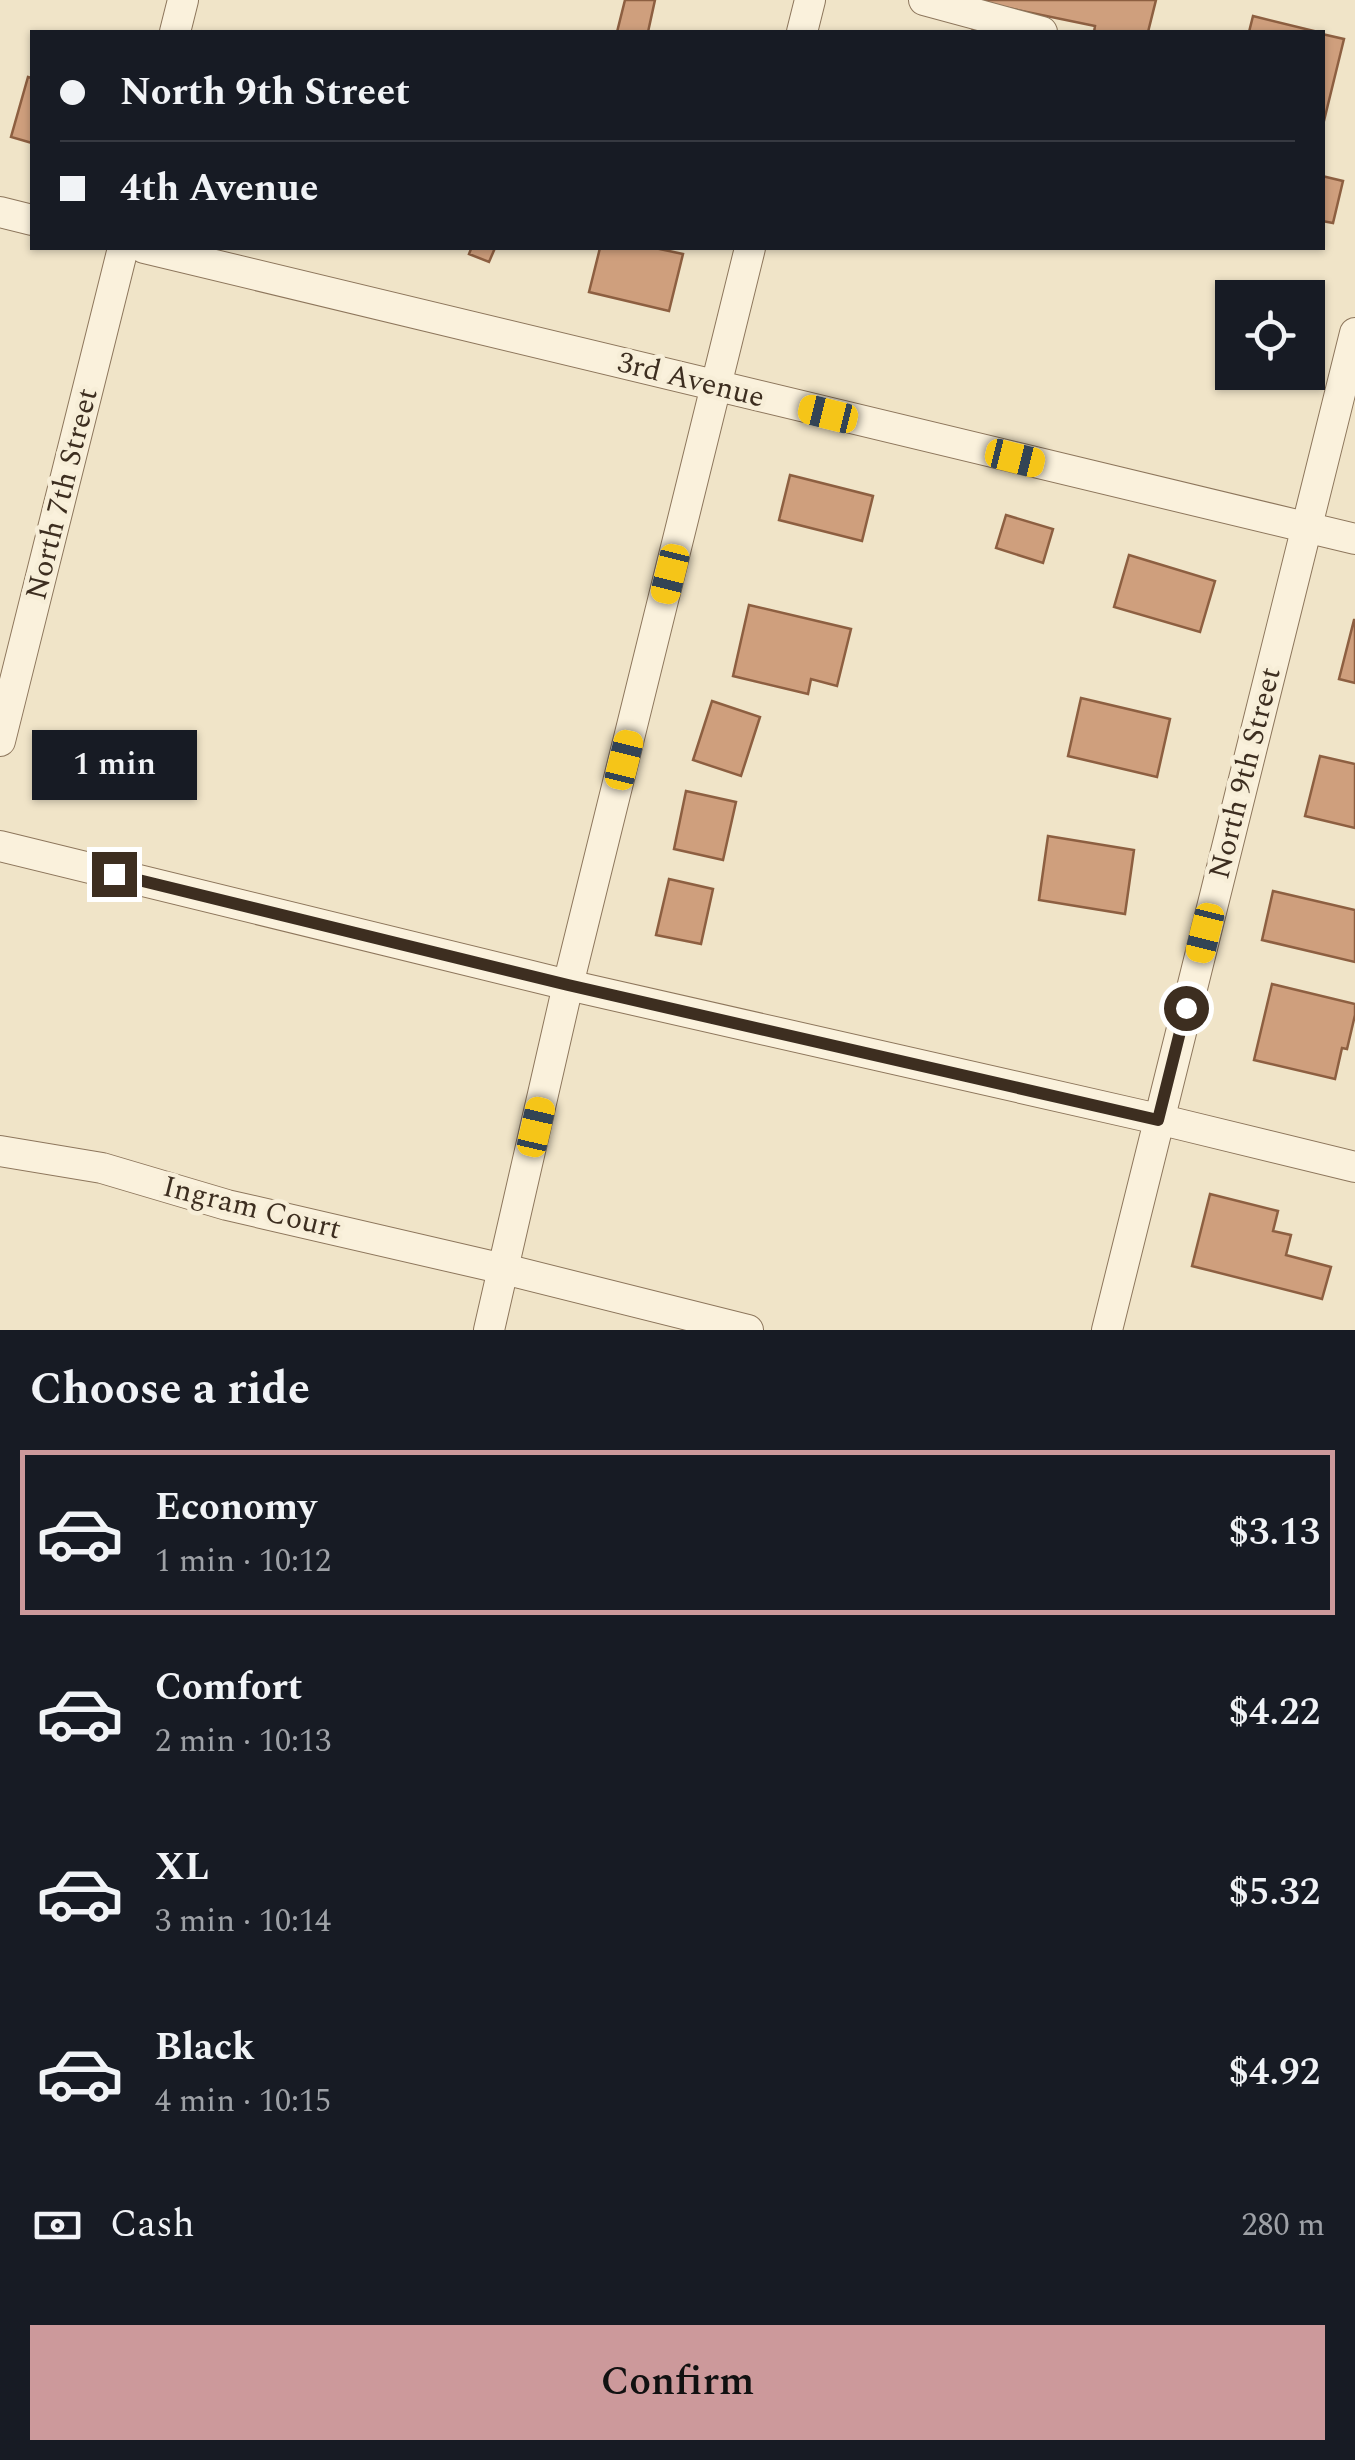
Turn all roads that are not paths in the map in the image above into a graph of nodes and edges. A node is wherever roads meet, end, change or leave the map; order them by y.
1 (184, 0) edge
2 (810, 0) edge
3 (924, 0) edge
4 (176, 30) edge
5 (802, 30) edge
6 (1035, 30) edge
7 (0, 212) edge
8 (30, 220) edge
9 (123, 250) edge
10 (152, 250) edge
11 (750, 250) edge
12 (1355, 333) edge
13 (717, 387) junction
14 (1307, 528) junction
15 (1355, 540) edge
16 (0, 741) edge
17 (0, 846) edge
18 (568, 985) junction
19 (1158, 1120) junction
20 (0, 1150) edge
21 (1355, 1168) edge
22 (504, 1270) junction
23 (489, 1330) edge
24 (748, 1330) edge
25 (1107, 1330) edge

1 - 4 street
2 - 5 street
3 - 6 street
7 - 8 street
9 - 16 street, North 7th Street
10 - 13 street, 3rd Avenue
11 - 13 street
12 - 14 street, North 9th Street
13 - 14 street, 3rd Avenue
13 - 18 street
14 - 15 street, 3rd Avenue
14 - 19 street, North 9th Street
17 - 18 street
18 - 19 street
18 - 22 street
19 - 21 street
19 - 25 street, North 9th Street
20 - 22 street, Ingram Court
22 - 23 street
22 - 24 street, Ingram Court

